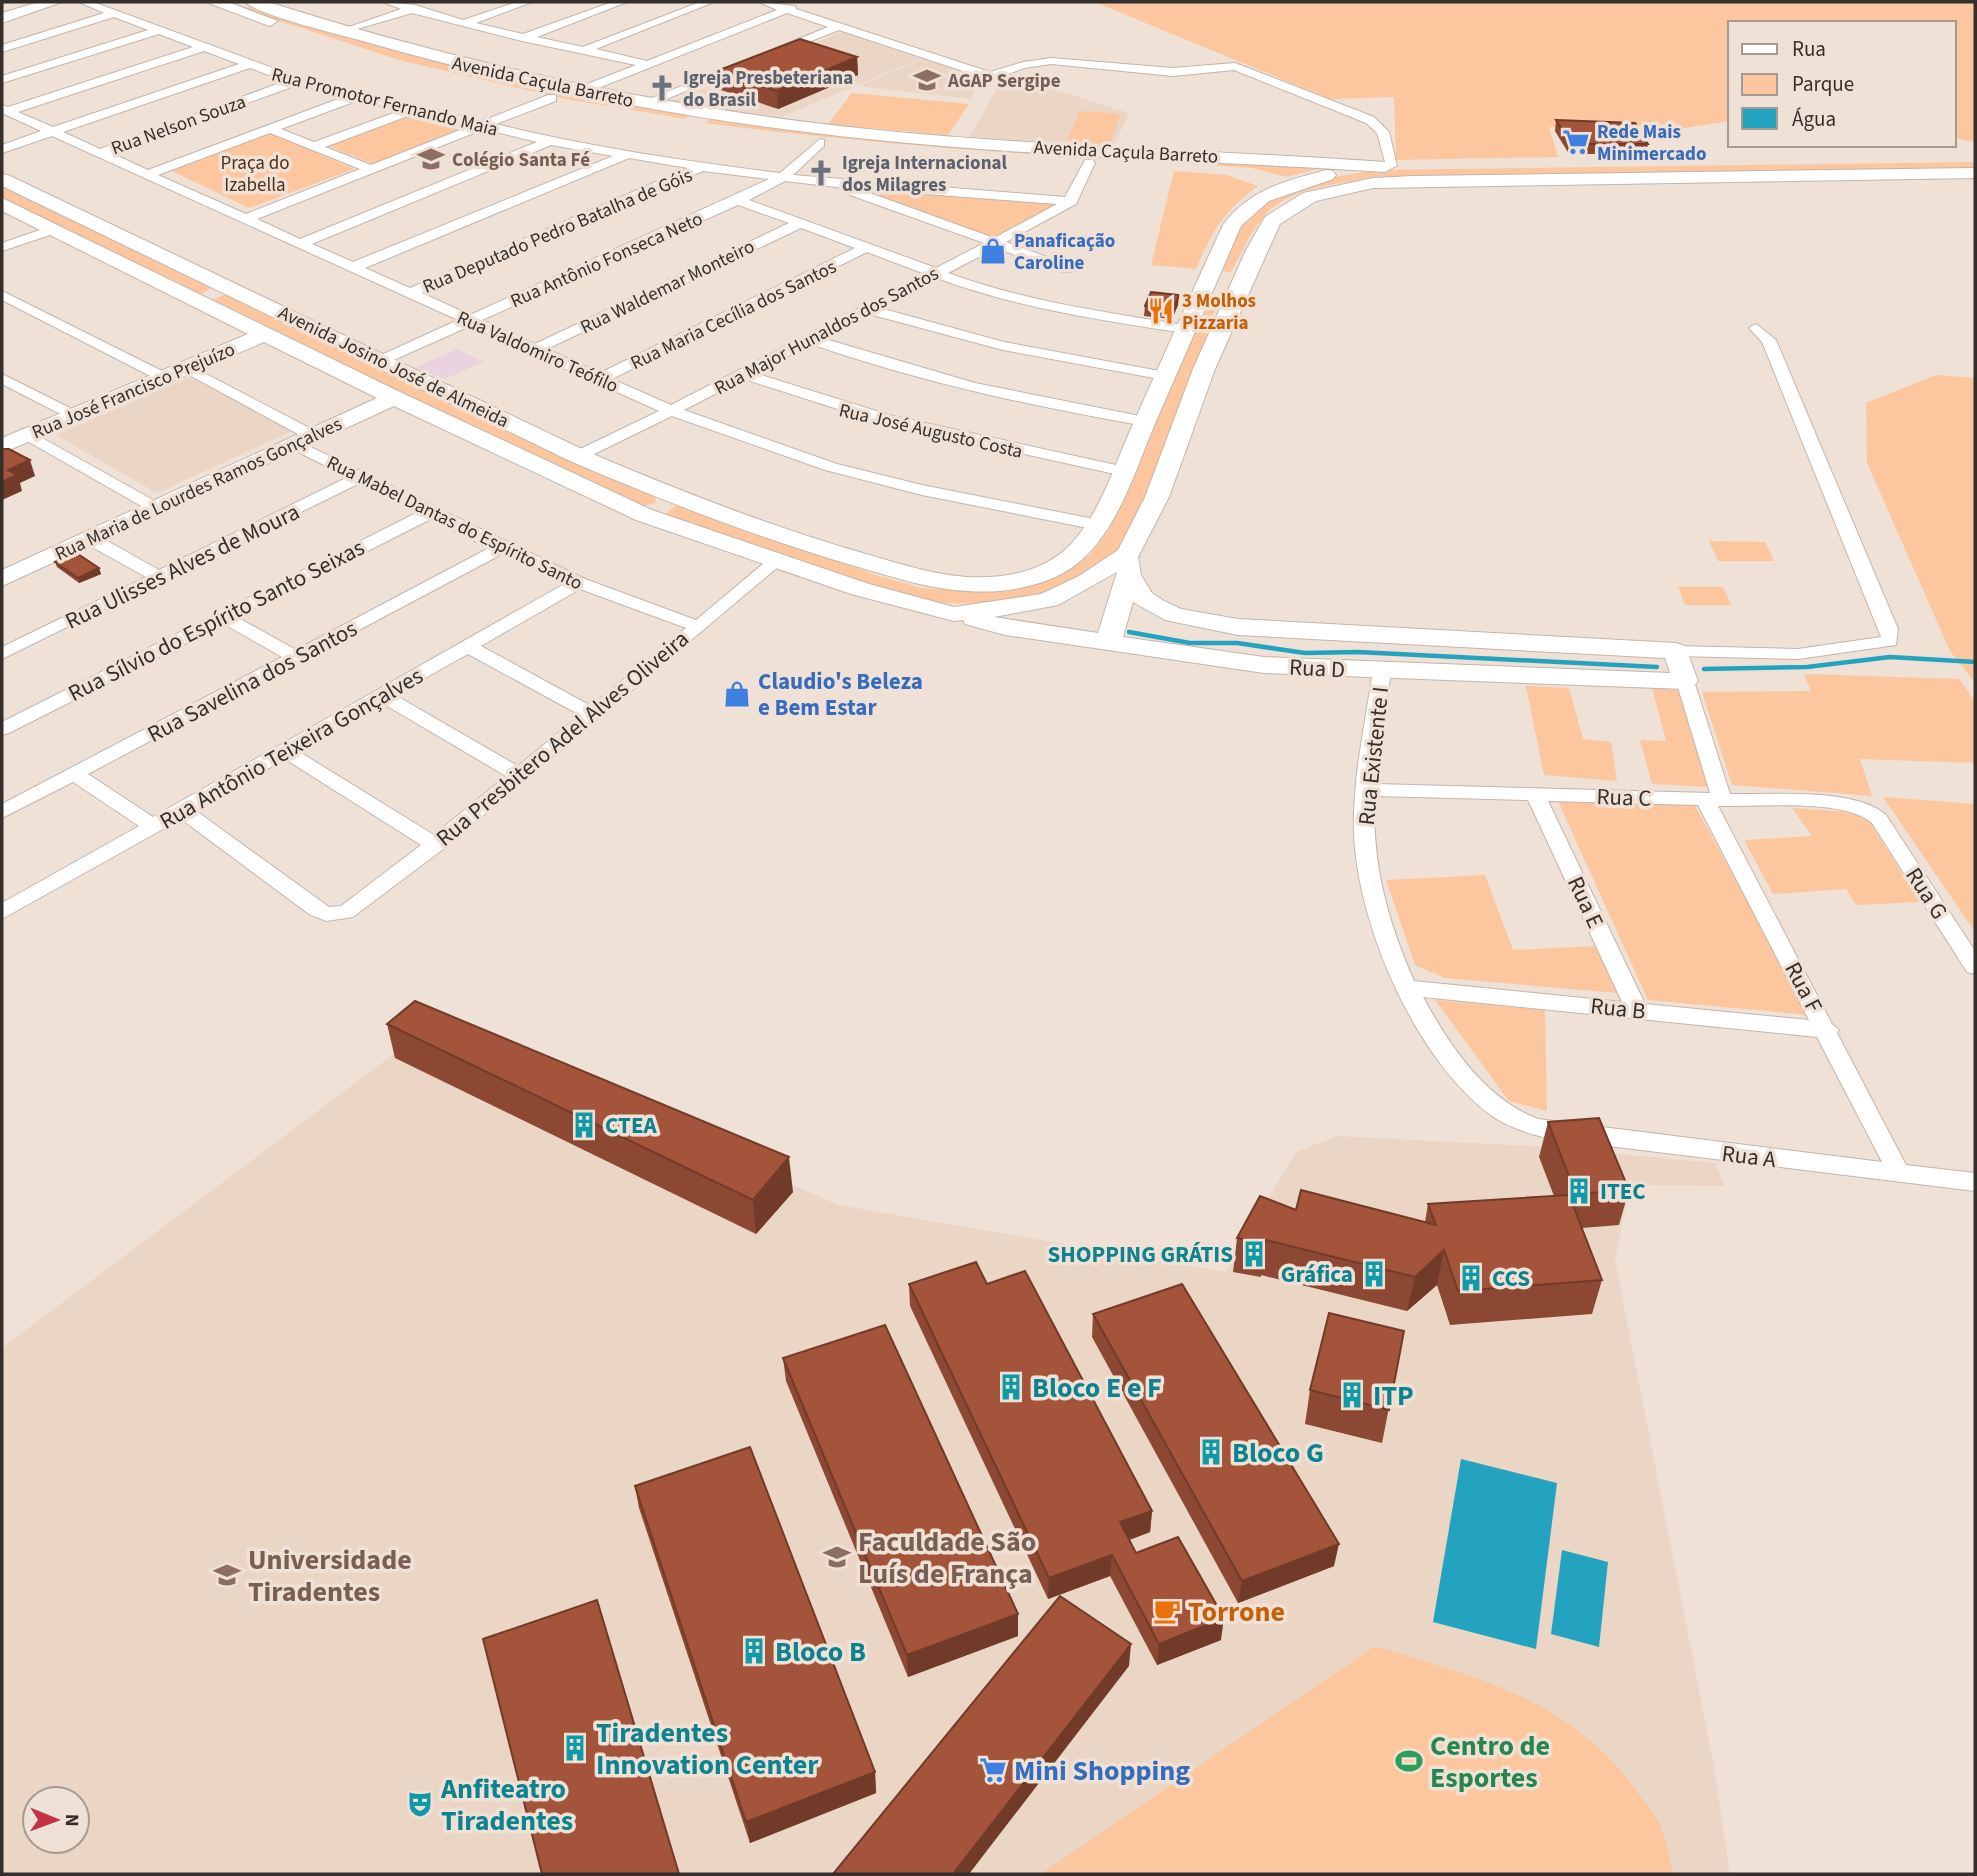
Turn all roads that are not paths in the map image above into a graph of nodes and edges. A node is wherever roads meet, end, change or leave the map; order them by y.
1 (54, 2) edge
2 (84, 2) edge
3 (214, 2) edge
4 (252, 2) edge
5 (388, 2) edge
6 (434, 2) edge
7 (527, 2) edge
8 (622, 2) edge
9 (709, 2) edge
10 (764, 2) edge
11 (806, 2) edge
12 (231, 8) junction
13 (411, 9) junction
14 (787, 9) junction
15 (113, 14) junction
16 (2, 18) edge
17 (463, 24) junction
18 (839, 26) junction
19 (156, 31) junction
20 (344, 32) junction
21 (522, 38) junction
22 (200, 48) junction
23 (2, 49) edge
24 (583, 51) junction
25 (763, 57) edge
26 (750, 62) edge
27 (647, 64) junction
28 (246, 65) junction
29 (2, 80) edge
30 (296, 81) junction
31 (581, 90) junction
32 (355, 97) junction
33 (552, 98) junction
34 (648, 103) junction
35 (5, 110) edge
36 (412, 110) junction
37 (706, 118) junction
38 (480, 125) junction
39 (270, 129) junction
40 (50, 132) junction
41 (550, 141) junction
42 (820, 143) junction
43 (315, 146) junction
44 (2, 149) edge
45 (100, 153) junction
46 (626, 155) junction
47 (1089, 163) junction
48 (1965, 166) edge
49 (702, 167) junction
50 (1388, 167) junction
51 (370, 169) junction
52 (149, 174) junction
53 (783, 177) junction
54 (2, 179) edge
55 (830, 183) junction
56 (1282, 187) junction
57 (738, 200) junction
58 (1072, 201) junction
59 (2, 204) edge
60 (245, 219) junction
61 (800, 223) junction
62 (54, 229) junction
63 (1225, 238) junction
64 (1262, 238) junction
65 (993, 243) junction
66 (299, 244) junction
67 (2, 247) edge
68 (865, 248) junction
69 (354, 267) junction
70 (1068, 269) dead end
71 (934, 273) junction
72 (232, 287) junction
73 (411, 293) junction
74 (2, 295) edge
75 (198, 300) junction
76 (867, 309) junction
77 (471, 320) junction
78 (1756, 328) dead end
79 (1184, 329) junction
80 (264, 334) junction
81 (1220, 334) junction
82 (810, 339) junction
83 (534, 350) junction
84 (382, 360) junction
85 (185, 367) junction
86 (743, 374) junction
87 (1165, 376) junction
88 (163, 377) junction
89 (600, 379) junction
90 (6, 384) edge
91 (394, 398) junction
92 (671, 411) junction
93 (73, 415) junction
94 (1145, 421) junction
95 (28, 435) junction
96 (304, 440) junction
97 (2, 446) edge
98 (578, 456) junction
99 (1124, 471) junction
100 (361, 477) junction
101 (671, 497) junction
102 (156, 508) junction
103 (431, 512) junction
104 (644, 515) junction
105 (1098, 525) junction
106 (89, 538) junction
107 (502, 548) junction
108 (777, 561) junction
109 (1129, 564) junction
110 (159, 577) junction
111 (2, 579) edge
112 (579, 583) junction
113 (954, 614) junction
114 (223, 616) junction
115 (697, 626) junction
116 (1108, 643) junction
117 (469, 647) junction
118 (1676, 651) junction
119 (2, 654) edge
120 (297, 657) junction
121 (1382, 671) junction
122 (1685, 681) junction
123 (383, 696) junction
124 (593, 714) junction
125 (3, 727) edge
126 (285, 751) junction
127 (517, 774) junction
128 (74, 775) junction
129 (1366, 790) junction
130 (1535, 794) junction
131 (1714, 800) junction
132 (182, 810) junction
133 (2, 813) edge
134 (1879, 819) joint
135 (153, 826) junction
136 (435, 845) junction
137 (2, 912) edge
138 (1975, 967) edge
139 (1407, 988) junction
140 (1637, 1010) junction
141 (1828, 1030) junction
142 (1524, 1124) joint
143 (1900, 1175) junction
144 (1975, 1182) edge

1 - 16 main road
2 - 15 street, Rua Promotor Fernando Maia
3 - 12 main road, Avenida Caçula Barreto
4 - 12 main road
4 - 20 main road, Avenida Caçula Barreto
5 - 13 street
6 - 13 street
7 - 17 street
8 - 21 street
9 - 24 street
10 - 14 street
11 - 14 street
12 - 33 main road, Avenida Caçula Barreto
13 - 17 street
13 - 20 street
14 - 18 street
14 - 27 street
15 - 19 street, Rua Promotor Fernando Maia
15 - 23 street
17 - 21 street
18 - 25 street
18 - 50 street
19 - 22 street, Rua Promotor Fernando Maia
19 - 29 street
20 - 31 main road, Avenida Caçula Barreto
21 - 24 street
22 - 28 street, Rua Promotor Fernando Maia
22 - 35 street
24 - 27 street
26 - 34 street
27 - 31 street
28 - 30 street, Rua Promotor Fernando Maia
28 - 40 street
30 - 32 street, Rua Promotor Fernando Maia
30 - 45 street, Rua Nelson Souza
31 - 34 main road, Avenida Caçula Barreto
32 - 36 street, Rua Promotor Fernando Maia
32 - 39 street
33 - 37 main road, Avenida Caçula Barreto
33 - 38 street
34 - 37 main road, Avenida Caçula Barreto
35 - 40 street, Rua Valdomiro Teófilo
36 - 38 street, Rua Promotor Fernando Maia
36 - 43 street
37 - 42 main road, Avenida Caçula Barreto
37 - 50 main road, Avenida Caçula Barreto
38 - 41 street, Rua Promotor Fernando Maia
38 - 51 street
39 - 43 street
39 - 52 street
40 - 44 street
40 - 45 street, Rua Valdomiro Teófilo
41 - 46 street, Rua Promotor Fernando Maia
41 - 66 street
42 - 47 main road, Avenida Caçula Barreto
42 - 53 street, Rua Antônio Fonseca Neto
43 - 51 street
45 - 52 street, Rua Valdomiro Teófilo
46 - 49 street, Rua Promotor Fernando Maia
46 - 69 street
47 - 56 main road, Avenida Caçula Barreto
47 - 58 street
48 - 50 main road
48 - 64 main road
49 - 53 street, Rua Promotor Fernando Maia
49 - 73 street, Rua Deputado Pedro Batalha de Góis
50 - 56 main road
51 - 60 street
52 - 60 street, Rua Valdomiro Teófilo
53 - 55 street, Rua Promotor Fernando Maia
53 - 57 street, Rua Antônio Fonseca Neto
54 - 72 main road, Avenida Josino José de Almeida
55 - 58 street, Rua Promotor Fernando Maia
55 - 65 street
56 - 63 main road
57 - 61 street
57 - 77 street, Rua Antônio Fonseca Neto
58 - 65 street, Rua Major Hunaldos dos Santos
59 - 62 main road, Avenida Josino José de Almeida
60 - 66 street, Rua Valdomiro Teófilo
61 - 68 street
61 - 83 street, Rua Waldemar Monteiro
62 - 67 street
62 - 75 main road, Avenida Josino José de Almeida
63 - 64 main road
63 - 79 main road
64 - 81 main road
65 - 70 street
65 - 71 street, Rua Major Hunaldos dos Santos
66 - 69 street, Rua Valdomiro Teófilo
68 - 71 street
68 - 89 street, Rua Maria Cecília dos Santos
69 - 73 street, Rua Valdomiro Teófilo
71 - 76 street, Rua Major Hunaldos dos Santos
71 - 79 street
72 - 75 main road
72 - 84 main road, Avenida Josino José de Almeida
73 - 77 street, Rua Valdomiro Teófilo
74 - 88 street
75 - 80 main road, Avenida Josino José de Almeida
76 - 82 street, Rua Major Hunaldos dos Santos
76 - 87 street
77 - 83 street, Rua Valdomiro Teófilo
77 - 84 street, Rua Antônio Fonseca Neto
78 - 118 street
79 - 81 main road
79 - 87 main road, Avenida Josino José de Almeida
80 - 85 main road, Rua José Francisco Prejuízo
80 - 91 main road, Avenida Josino José de Almeida
81 - 109 main road
82 - 86 street, Rua Major Hunaldos dos Santos
82 - 94 street
83 - 89 street, Rua Valdomiro Teófilo
84 - 98 main road, Avenida Josino José de Almeida
85 - 88 main road, Rua José Francisco Prejuízo
85 - 96 street, Rua Mabel Dantas do Espírito Santo
86 - 92 street, Rua Major Hunaldos dos Santos
86 - 99 street, Rua José Augusto Costa
87 - 94 main road, Avenida Josino José de Almeida
88 - 93 main road, Rua José Francisco Prejuízo
89 - 92 street, Rua Valdomiro Teófilo
90 - 93 street
91 - 96 main road, Rua Maria de Lourdes Ramos Gonçalves
91 - 104 main road, Avenida Josino José de Almeida
92 - 98 street, Rua Major Hunaldos dos Santos
92 - 105 street, Rua Valdomiro Teófilo
93 - 95 main road, Rua José Francisco Prejuízo
94 - 99 main road, Avenida Josino José de Almeida
95 - 97 main road, Rua José Francisco Prejuízo
95 - 102 street
96 - 100 street, Rua Mabel Dantas do Espírito Santo
96 - 102 main road, Rua Maria de Lourdes Ramos Gonçalves
98 - 101 main road, Avenida Josino José de Almeida
99 - 105 main road, Avenida Josino José de Almeida
100 - 103 street, Rua Mabel Dantas do Espírito Santo
100 - 110 street, Rua Ulisses Alves de Moura
101 - 104 main road
101 - 105 main road, Avenida Josino José de Almeida
102 - 106 main road, Rua Maria de Lourdes Ramos Gonçalves
103 - 107 street, Rua Mabel Dantas do Espírito Santo
103 - 114 street, Rua Sílvio do Espírito Santo Seixas
104 - 108 main road, Avenida Josino José de Almeida
106 - 110 street
106 - 111 main road, Rua Maria de Lourdes Ramos Gonçalves
107 - 112 street, Rua Mabel Dantas do Espírito Santo
107 - 120 street, Rua Savelina dos Santos
108 - 113 main road, Avenida Josino José de Almeida
108 - 115 street, Rua Presbitero Adel Alves Oliveira
109 - 113 main road
109 - 116 main road
109 - 118 main road
110 - 119 street, Rua Ulisses Alves de Moura
112 - 115 street, Rua Mabel Dantas do Espírito Santo
112 - 117 street, Rua Antônio Teixeira Gonçalves
113 - 116 main road, Rua D
114 - 120 street
114 - 125 street, Rua Sílvio do Espírito Santo Seixas
115 - 124 street, Rua Presbitero Adel Alves Oliveira
116 - 121 main road, Rua D
117 - 123 street, Rua Antônio Teixeira Gonçalves
117 - 124 street
118 - 122 main road
120 - 128 street, Rua Savelina dos Santos
121 - 122 main road, Rua D
121 - 129 street, Rua Existente I
122 - 131 street, Rua F
123 - 126 street, Rua Antônio Teixeira Gonçalves
123 - 127 street
124 - 127 street, Rua Presbitero Adel Alves Oliveira
126 - 132 street, Rua Antônio Teixeira Gonçalves
126 - 136 street
127 - 136 street, Rua Presbitero Adel Alves Oliveira
128 - 133 street, Rua Savelina dos Santos
128 - 135 street
129 - 130 street, Rua C
129 - 139 street, Rua Existente I
130 - 131 street, Rua C
130 - 140 street, Rua E
131 - 134 street, Rua C
131 - 141 street, Rua F
132 - 135 street, Rua Antônio Teixeira Gonçalves
132 - 136 street, Rua Presbitero Adel Alves Oliveira
134 - 138 street, Rua G
135 - 137 street, Rua Antônio Teixeira Gonçalves
139 - 140 street, Rua B
139 - 142 street, Rua Existente I
140 - 141 street, Rua B
141 - 143 street, Rua F
142 - 143 street, Rua A
143 - 144 street, Rua A

